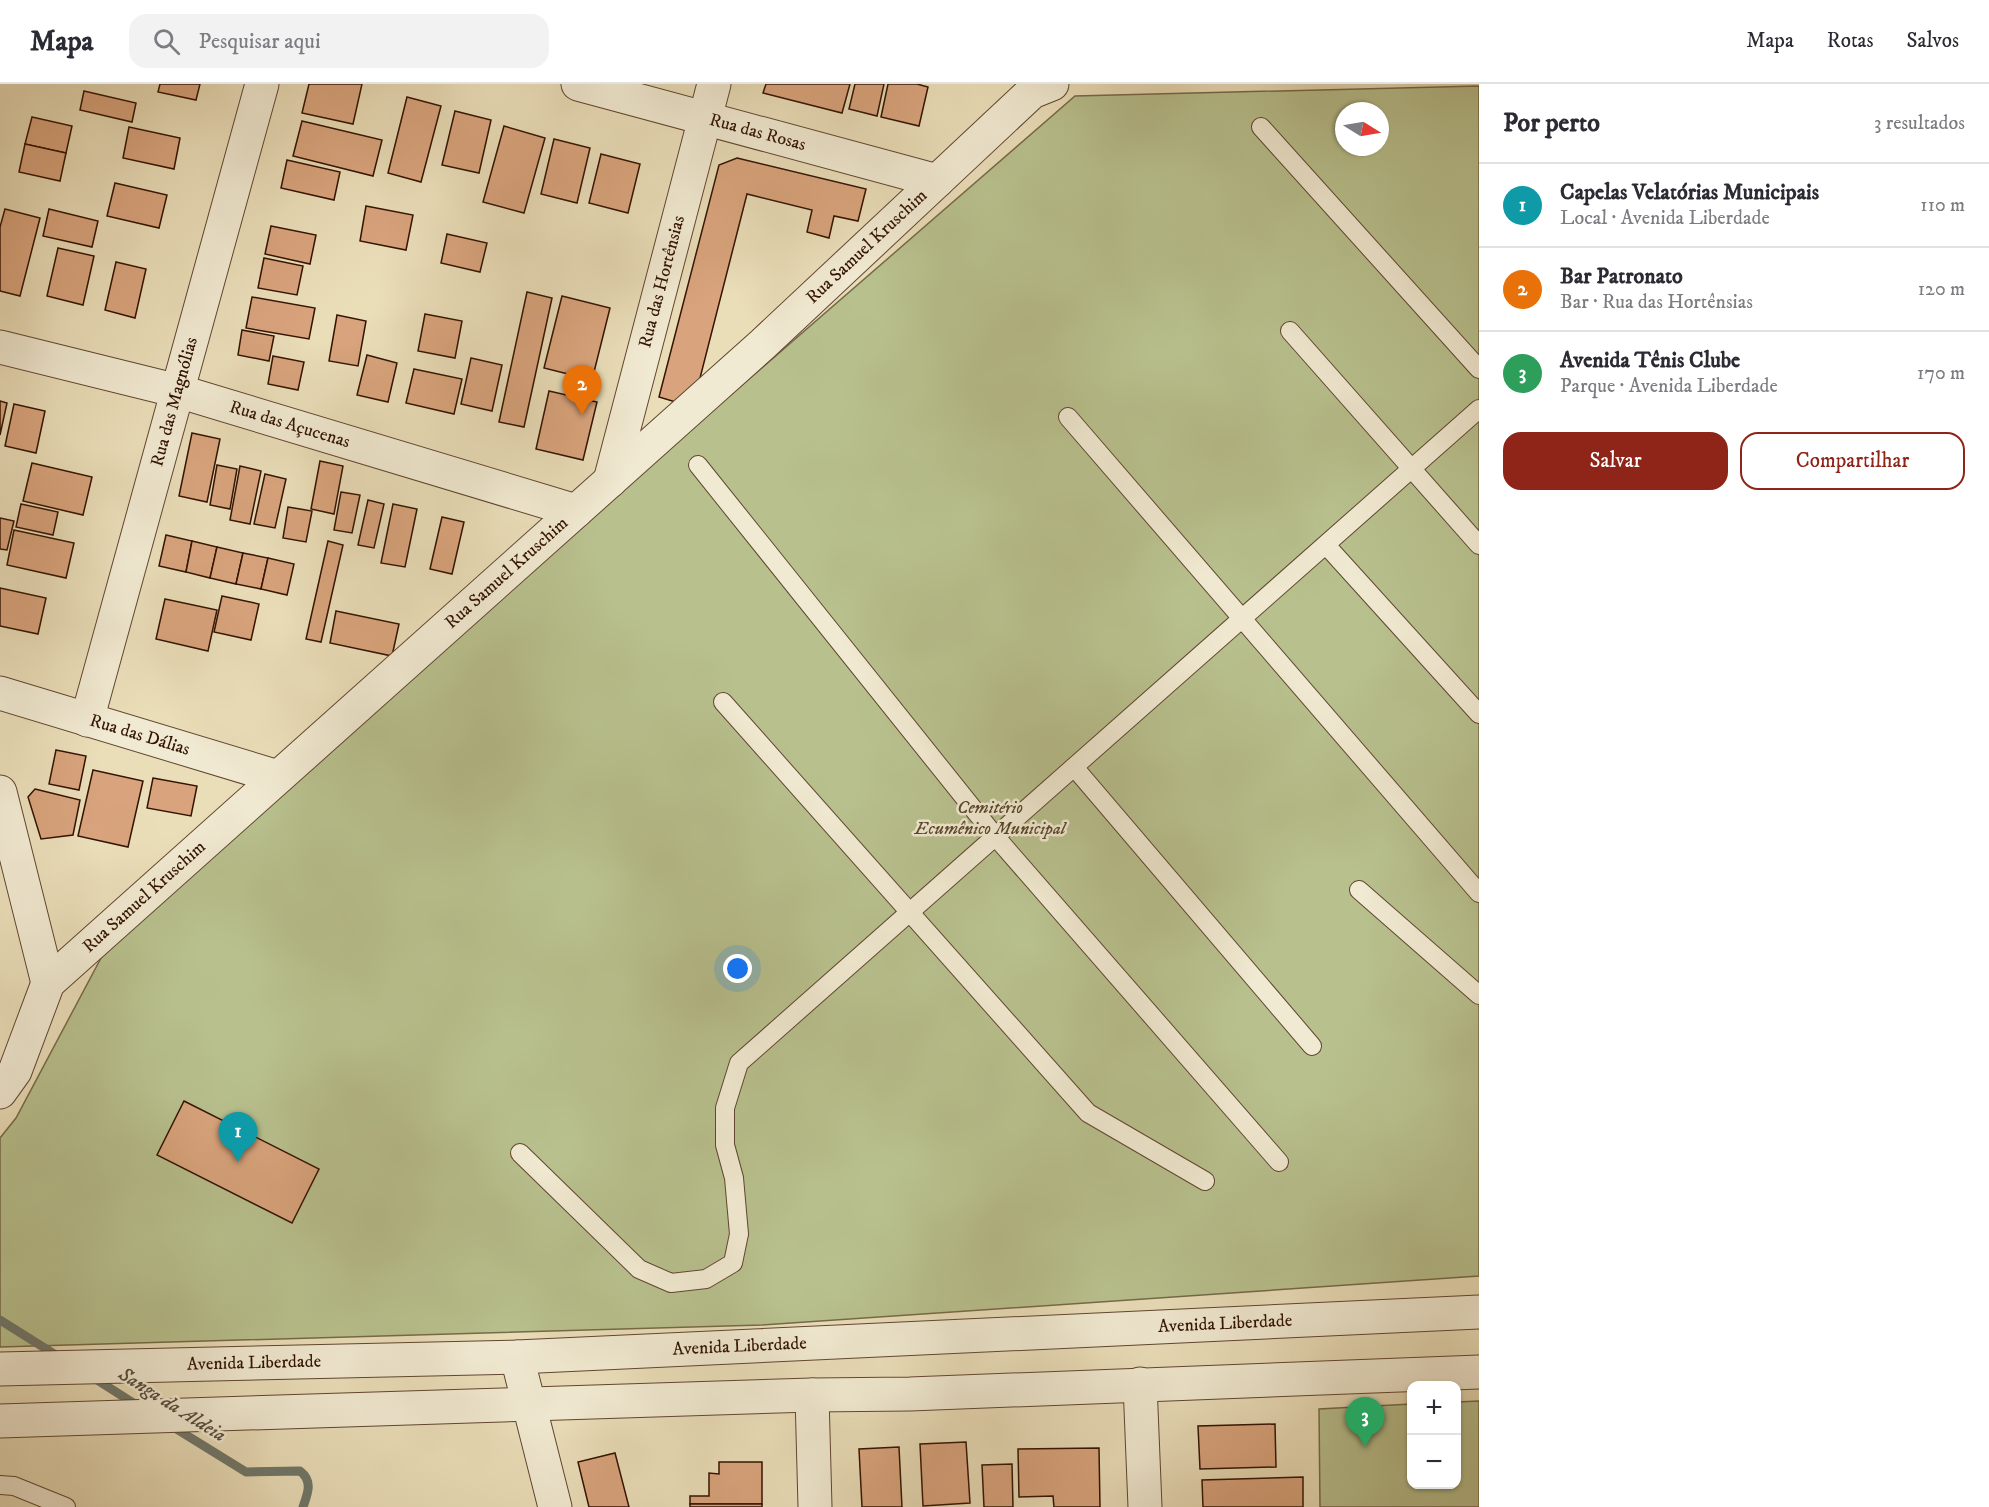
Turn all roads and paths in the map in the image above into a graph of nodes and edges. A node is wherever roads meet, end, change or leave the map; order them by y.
1 (262, 84) edge
2 (578, 84) edge
3 (714, 84) edge
4 (1052, 84) edge
5 (704, 118) junction
6 (1261, 127) dead end
7 (937, 181) junction
8 (1290, 331) dead end
9 (0, 347) edge
10 (1479, 369) edge
11 (178, 391) junction
12 (1479, 410) edge
13 (1068, 417) dead end
14 (698, 465) dead end
15 (1412, 469) junction
16 (610, 481) junction
17 (576, 511) junction
18 (1326, 544) junction
19 (1479, 545) edge
20 (1242, 619) junction
21 (0, 693) edge
22 (723, 702) dead end
23 (1479, 714) edge
24 (87, 720) junction
25 (1074, 767) junction
26 (278, 777) junction
27 (0, 792) edge
28 (995, 836) junction
29 (1359, 890) dead end
30 (1479, 892) edge
31 (910, 912) junction
32 (48, 983) junction
33 (1479, 995) edge
34 (1312, 1046) dead end
35 (0, 1092) edge
36 (520, 1153) dead end
37 (1279, 1162) dead end
38 (1205, 1181) dead end
39 (1479, 1311) edge
40 (517, 1357) junction
41 (0, 1369) edge
42 (1479, 1372) edge
43 (1140, 1384) junction
44 (812, 1395) junction
45 (529, 1405) junction
46 (0, 1421) edge
47 (0, 1485) edge
48 (66, 1507) edge
49 (555, 1507) edge
50 (815, 1507) edge
51 (1145, 1507) edge

1 - 11 street, Rua das Magnólias
2 - 5 street, Rua das Rosas
3 - 5 street, Rua das Hortênsias
4 - 7 street, Rua Samuel Kruschim
5 - 7 street, Rua das Rosas
5 - 16 street, Rua das Hortênsias
6 - 10 lane
7 - 16 street, Rua Samuel Kruschim
8 - 15 lane
9 - 11 street, Rua das Açucenas
11 - 17 street, Rua das Açucenas
11 - 24 street, Rua das Magnólias
12 - 15 lane
13 - 20 lane
14 - 28 lane
15 - 18 lane
15 - 19 lane
16 - 17 street, Rua Samuel Kruschim
17 - 26 street, Rua Samuel Kruschim
18 - 20 lane
18 - 23 lane
20 - 25 lane
20 - 30 lane
21 - 24 street, Rua das Dálias
22 - 31 lane
24 - 26 street, Rua das Dálias
25 - 28 lane
25 - 34 lane
26 - 32 street, Rua Samuel Kruschim
27 - 32 street
28 - 31 lane
28 - 37 lane
29 - 33 lane
31 - 36 lane
31 - 38 lane
32 - 35 street, Rua Samuel Kruschim
39 - 40 street, Avenida Liberdade
40 - 41 street, Avenida Liberdade
40 - 45 street
42 - 43 street
43 - 44 street
43 - 51 street
44 - 45 street
44 - 50 street
45 - 46 street
45 - 49 street
47 - 48 lane

